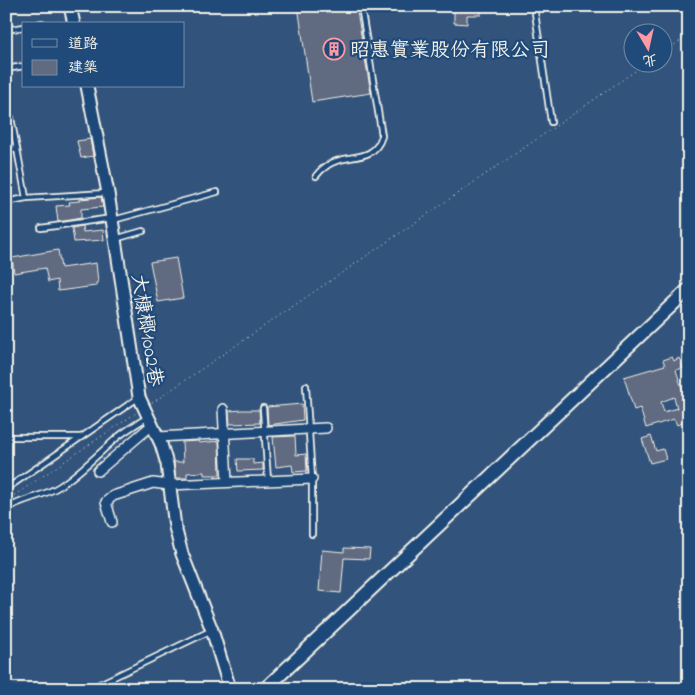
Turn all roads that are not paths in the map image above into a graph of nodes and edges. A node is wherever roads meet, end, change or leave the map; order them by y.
1 (70, 6) edge
2 (361, 6) edge
3 (534, 6) edge
4 (74, 22) edge
5 (22, 27) edge
6 (6, 30) edge
7 (22, 66) edge
8 (6, 69) edge
9 (87, 88) edge
10 (11, 118) dead end
11 (551, 122) dead end
12 (17, 149) junction
13 (6, 151) edge
14 (316, 176) dead end
15 (108, 192) junction
16 (217, 192) dead end
17 (26, 198) junction
18 (6, 202) edge
19 (112, 218) junction
20 (40, 228) dead end
21 (142, 232) dead end
22 (115, 239) junction
23 (689, 289) edge
24 (306, 386) dead end
25 (263, 408) dead end
26 (223, 409) dead end
27 (146, 412) junction
28 (309, 428) junction
29 (326, 428) dead end
30 (264, 431) junction
31 (224, 433) junction
32 (6, 437) edge
33 (82, 437) junction
34 (158, 437) junction
35 (98, 471) dead end
36 (312, 479) junction
37 (268, 481) junction
38 (227, 482) junction
39 (169, 484) junction
40 (6, 489) edge
41 (6, 509) edge
42 (112, 522) dead end
43 (312, 534) dead end
44 (212, 630) junction
45 (89, 689) edge
46 (230, 689) edge
47 (265, 689) edge

1 - 4 street
2 - 14 lane
3 - 11 lane
5 - 6 lane
7 - 8 lane
9 - 15 street, 大槺榔1002巷
10 - 12 lane
12 - 13 lane
12 - 17 lane
15 - 17 lane
15 - 19 street, 大槺榔1002巷
16 - 19 lane
17 - 18 lane
19 - 20 lane
19 - 22 street, 大槺榔1002巷
21 - 22 lane
22 - 27 street, 大槺榔1002巷
23 - 47 main road
24 - 28 lane
25 - 30 lane
26 - 31 street
27 - 33 lane
27 - 34 street, 大槺榔1002巷
27 - 35 street
27 - 41 lane
28 - 29 street
28 - 30 street
28 - 36 lane
30 - 31 street
30 - 37 lane
31 - 34 street
31 - 38 street
32 - 33 lane
33 - 40 lane
34 - 39 street, 大槺榔1002巷
36 - 37 street
36 - 43 lane
37 - 38 street
38 - 39 street
39 - 42 street
39 - 44 street, 大槺榔1002巷
44 - 45 lane
44 - 46 street, 大槺榔1002巷

